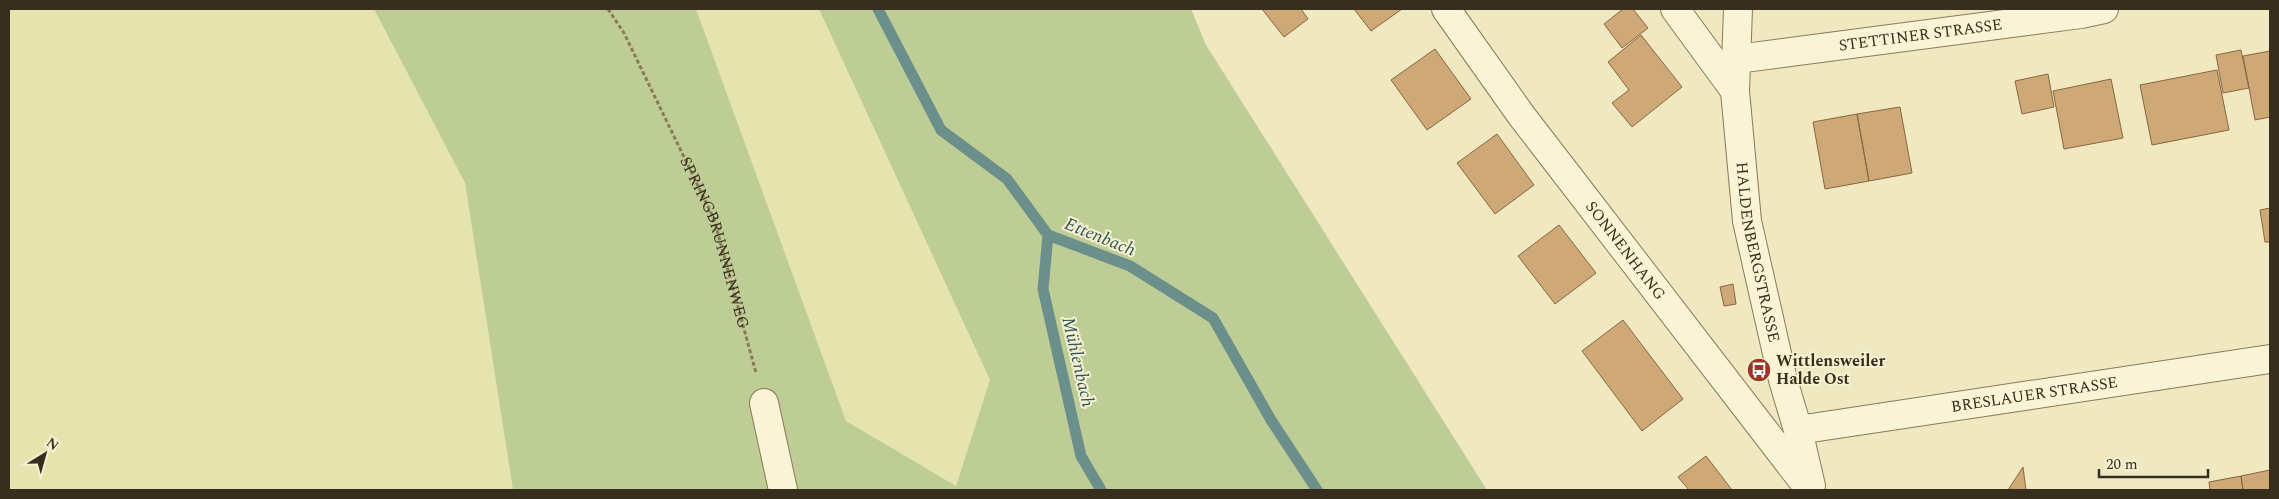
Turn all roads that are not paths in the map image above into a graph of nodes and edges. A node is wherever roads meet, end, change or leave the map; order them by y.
1 (1446, 9) edge
2 (1676, 9) edge
3 (1738, 9) edge
4 (2104, 9) edge
5 (1737, 59) junction
6 (1735, 91) junction
7 (2270, 358) edge
8 (764, 403) road end
9 (1798, 430) junction
10 (783, 490) edge
11 (1811, 490) edge

1 - 11 street, SONNENHANG
2 - 6 street
3 - 5 street, HALDENBERGSTRASSE
4 - 5 street, STETTINER STRASSE
5 - 6 street, HALDENBERGSTRASSE
6 - 9 street, HALDENBERGSTRASSE
7 - 9 street, BRESLAUER STRASSE
8 - 10 street
9 - 11 street, HALDENBERGSTRASSE

